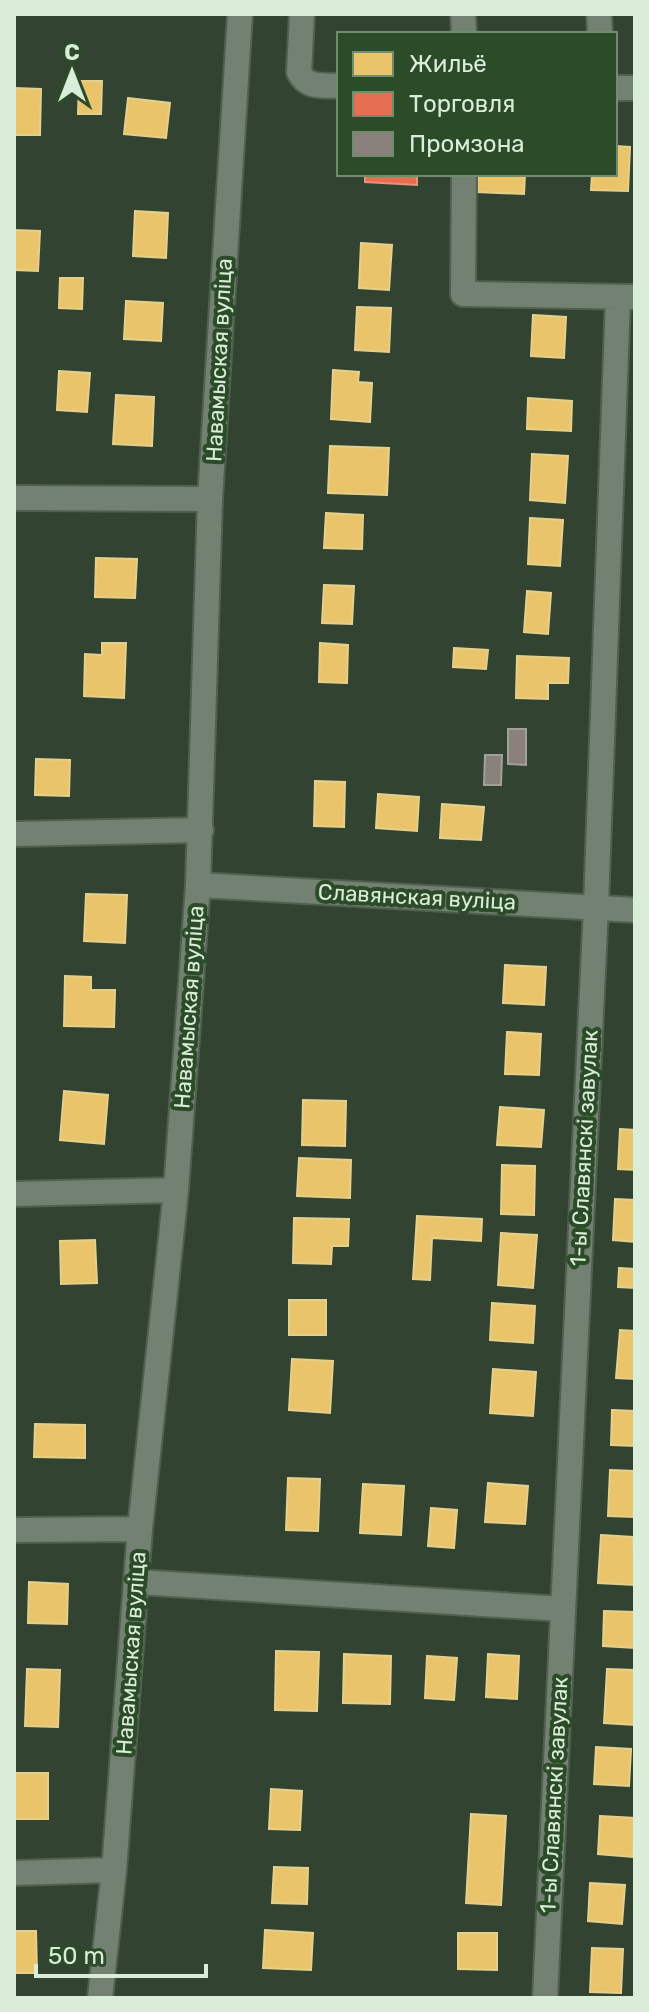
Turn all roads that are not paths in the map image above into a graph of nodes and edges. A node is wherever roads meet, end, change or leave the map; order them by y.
1 (240, 14) edge
2 (302, 14) edge
3 (337, 86) edge
4 (464, 176) edge
5 (627, 297) edge
6 (14, 498) edge
7 (210, 499) junction
8 (201, 830) junction
9 (14, 834) edge
10 (198, 885) junction
11 (596, 906) junction
12 (635, 910) edge
13 (176, 1190) junction
14 (14, 1194) edge
15 (140, 1529) junction
16 (14, 1530) edge
17 (138, 1582) junction
18 (563, 1609) junction
19 (114, 1870) junction
20 (14, 1873) edge
21 (100, 1998) edge
22 (545, 1998) edge

1 - 7 street, Навамыская вуліца
2 - 3 street
4 - 5 street
5 - 11 street, 1-ы Славянскі завулак
6 - 7 street
7 - 8 street, Навамыская вуліца
8 - 9 street
8 - 10 street, Навамыская вуліца
10 - 11 street, Славянская вуліца
10 - 13 street, Навамыская вуліца
11 - 12 street, Славянская вуліца
11 - 18 street, 1-ы Славянскі завулак
13 - 14 street
13 - 15 street, Навамыская вуліца
15 - 16 street
15 - 17 street, Навамыская вуліца
17 - 18 street
17 - 19 street, Навамыская вуліца
18 - 22 street, 1-ы Славянскі завулак
19 - 20 street
19 - 21 street, Навамыская вуліца

